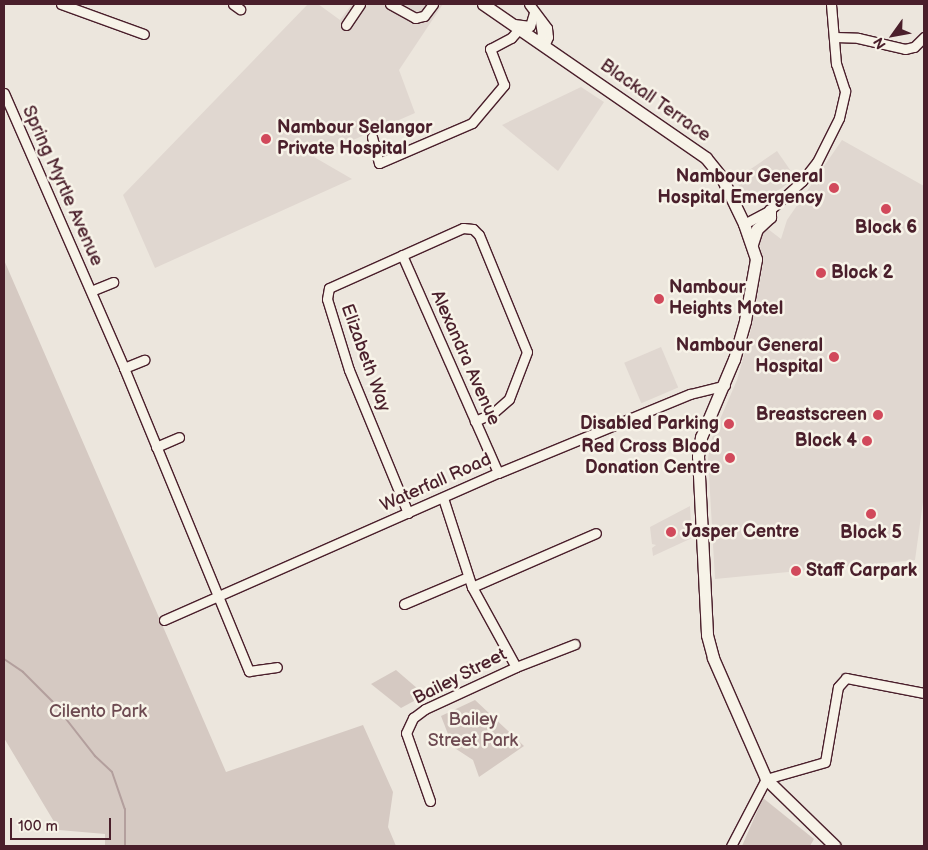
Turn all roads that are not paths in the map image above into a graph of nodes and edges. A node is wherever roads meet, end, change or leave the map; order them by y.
1 (61, 4) edge
2 (360, 4) edge
3 (390, 4) edge
4 (432, 4) edge
5 (483, 4) edge
6 (831, 4) edge
7 (532, 8) edge
8 (346, 25) dead end
9 (515, 26) junction
10 (144, 34) dead end
11 (835, 37) junction
12 (924, 37) edge
13 (541, 44) junction
14 (4, 93) edge
15 (372, 137) dead end
16 (770, 210) junction
17 (744, 224) junction
18 (752, 244) junction
19 (402, 255) junction
20 (113, 282) dead end
21 (91, 291) junction
22 (144, 360) dead end
23 (124, 368) junction
24 (724, 385) junction
25 (475, 421) junction
26 (179, 438) dead end
27 (156, 447) junction
28 (498, 473) junction
29 (443, 498) junction
30 (408, 513) junction
31 (596, 533) dead end
32 (468, 577) junction
33 (472, 587) junction
34 (220, 596) junction
35 (404, 604) dead end
36 (164, 620) dead end
37 (574, 644) dead end
38 (516, 667) junction
39 (277, 668) dead end
40 (924, 693) edge
41 (766, 779) junction
42 (430, 801) dead end
43 (731, 846) edge
44 (835, 846) edge

1 - 10 street
2 - 8 street
3 - 4 street
5 - 9 main road, Blackall Terrace
6 - 11 street
7 - 9 street
7 - 13 street
9 - 13 main road, Blackall Terrace
9 - 15 street
11 - 12 street
11 - 16 street
13 - 17 main road, Blackall Terrace
14 - 21 street, Spring Myrtle Avenue
16 - 17 street
16 - 18 main road
17 - 18 main road, Blackall Terrace
18 - 24 main road, Blackall Terrace
19 - 25 street, Alexandra Avenue
19 - 25 street, Elizabeth Way
19 - 30 street, Elizabeth Way
20 - 21 street, Spring Myrtle Avenue
21 - 23 street, Spring Myrtle Avenue
22 - 23 street
23 - 27 street, Spring Myrtle Avenue
24 - 28 street, Waterfall Road
24 - 41 main road, Blackall Terrace
25 - 28 street, Alexandra Avenue
26 - 27 street
27 - 34 street, Spring Myrtle Avenue
28 - 29 street, Waterfall Road
29 - 30 street, Waterfall Road
29 - 32 street
30 - 34 street, Waterfall Road
31 - 33 street
32 - 33 street
32 - 35 street
33 - 38 street
34 - 36 street, Waterfall Road
34 - 39 street, Spring Myrtle Avenue
37 - 38 street, Bailey Street
38 - 42 street, Bailey Street
40 - 41 street
41 - 43 street
41 - 44 main road

